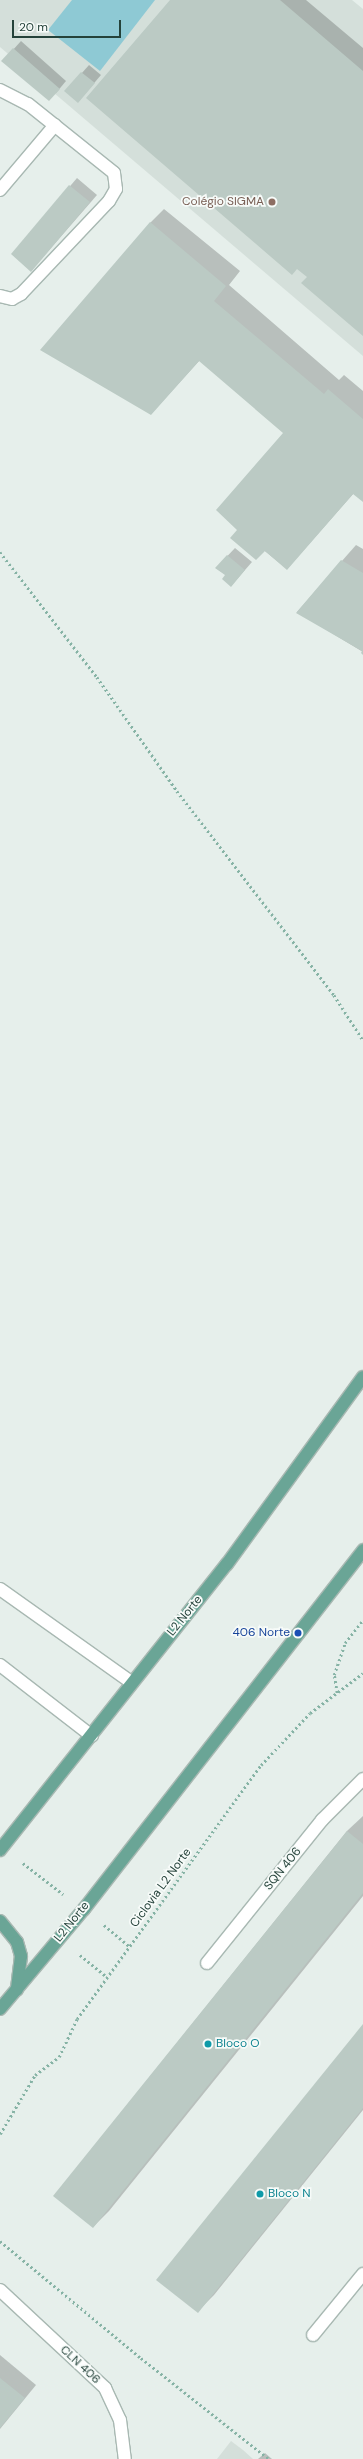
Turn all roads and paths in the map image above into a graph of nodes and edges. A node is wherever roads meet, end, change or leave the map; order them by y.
1 (0, 90) edge
2 (55, 125) junction
3 (0, 190) edge
4 (0, 296) edge
5 (0, 552) edge
6 (363, 1040) edge
7 (363, 1377) edge
8 (363, 1550) edge
9 (0, 1589) edge
10 (363, 1620) edge
11 (0, 1665) edge
12 (363, 1673) edge
13 (131, 1682) junction
14 (337, 1693) junction
15 (92, 1736) junction
16 (363, 1779) edge
17 (0, 1850) edge
18 (0, 1921) edge
19 (59, 1939) junction
20 (207, 1963) dead end
21 (107, 1977) junction
22 (17, 1990) junction
23 (0, 2009) edge
24 (0, 2134) edge
25 (0, 2241) edge
26 (363, 2274) edge
27 (0, 2290) edge
28 (313, 2335) dead end
29 (125, 2459) edge
30 (269, 2459) edge

1 - 2 street
2 - 3 street
2 - 4 street
5 - 6 path
7 - 13 main road, L2 Norte
8 - 19 main road, L2 Norte
9 - 13 street
10 - 14 path
11 - 15 street
12 - 14 path, Ciclovia L2 Norte
13 - 15 main road, L2 Norte
14 - 21 path, Ciclovia L2 Norte
15 - 17 main road, L2 Norte
16 - 20 street, SQN 406
18 - 22 main road
19 - 21 path
19 - 22 main road, L2 Norte
21 - 24 path, Ciclovia L2 Norte
22 - 23 main road, L2 Norte
25 - 30 path
26 - 28 street
27 - 29 street, CLN 406

